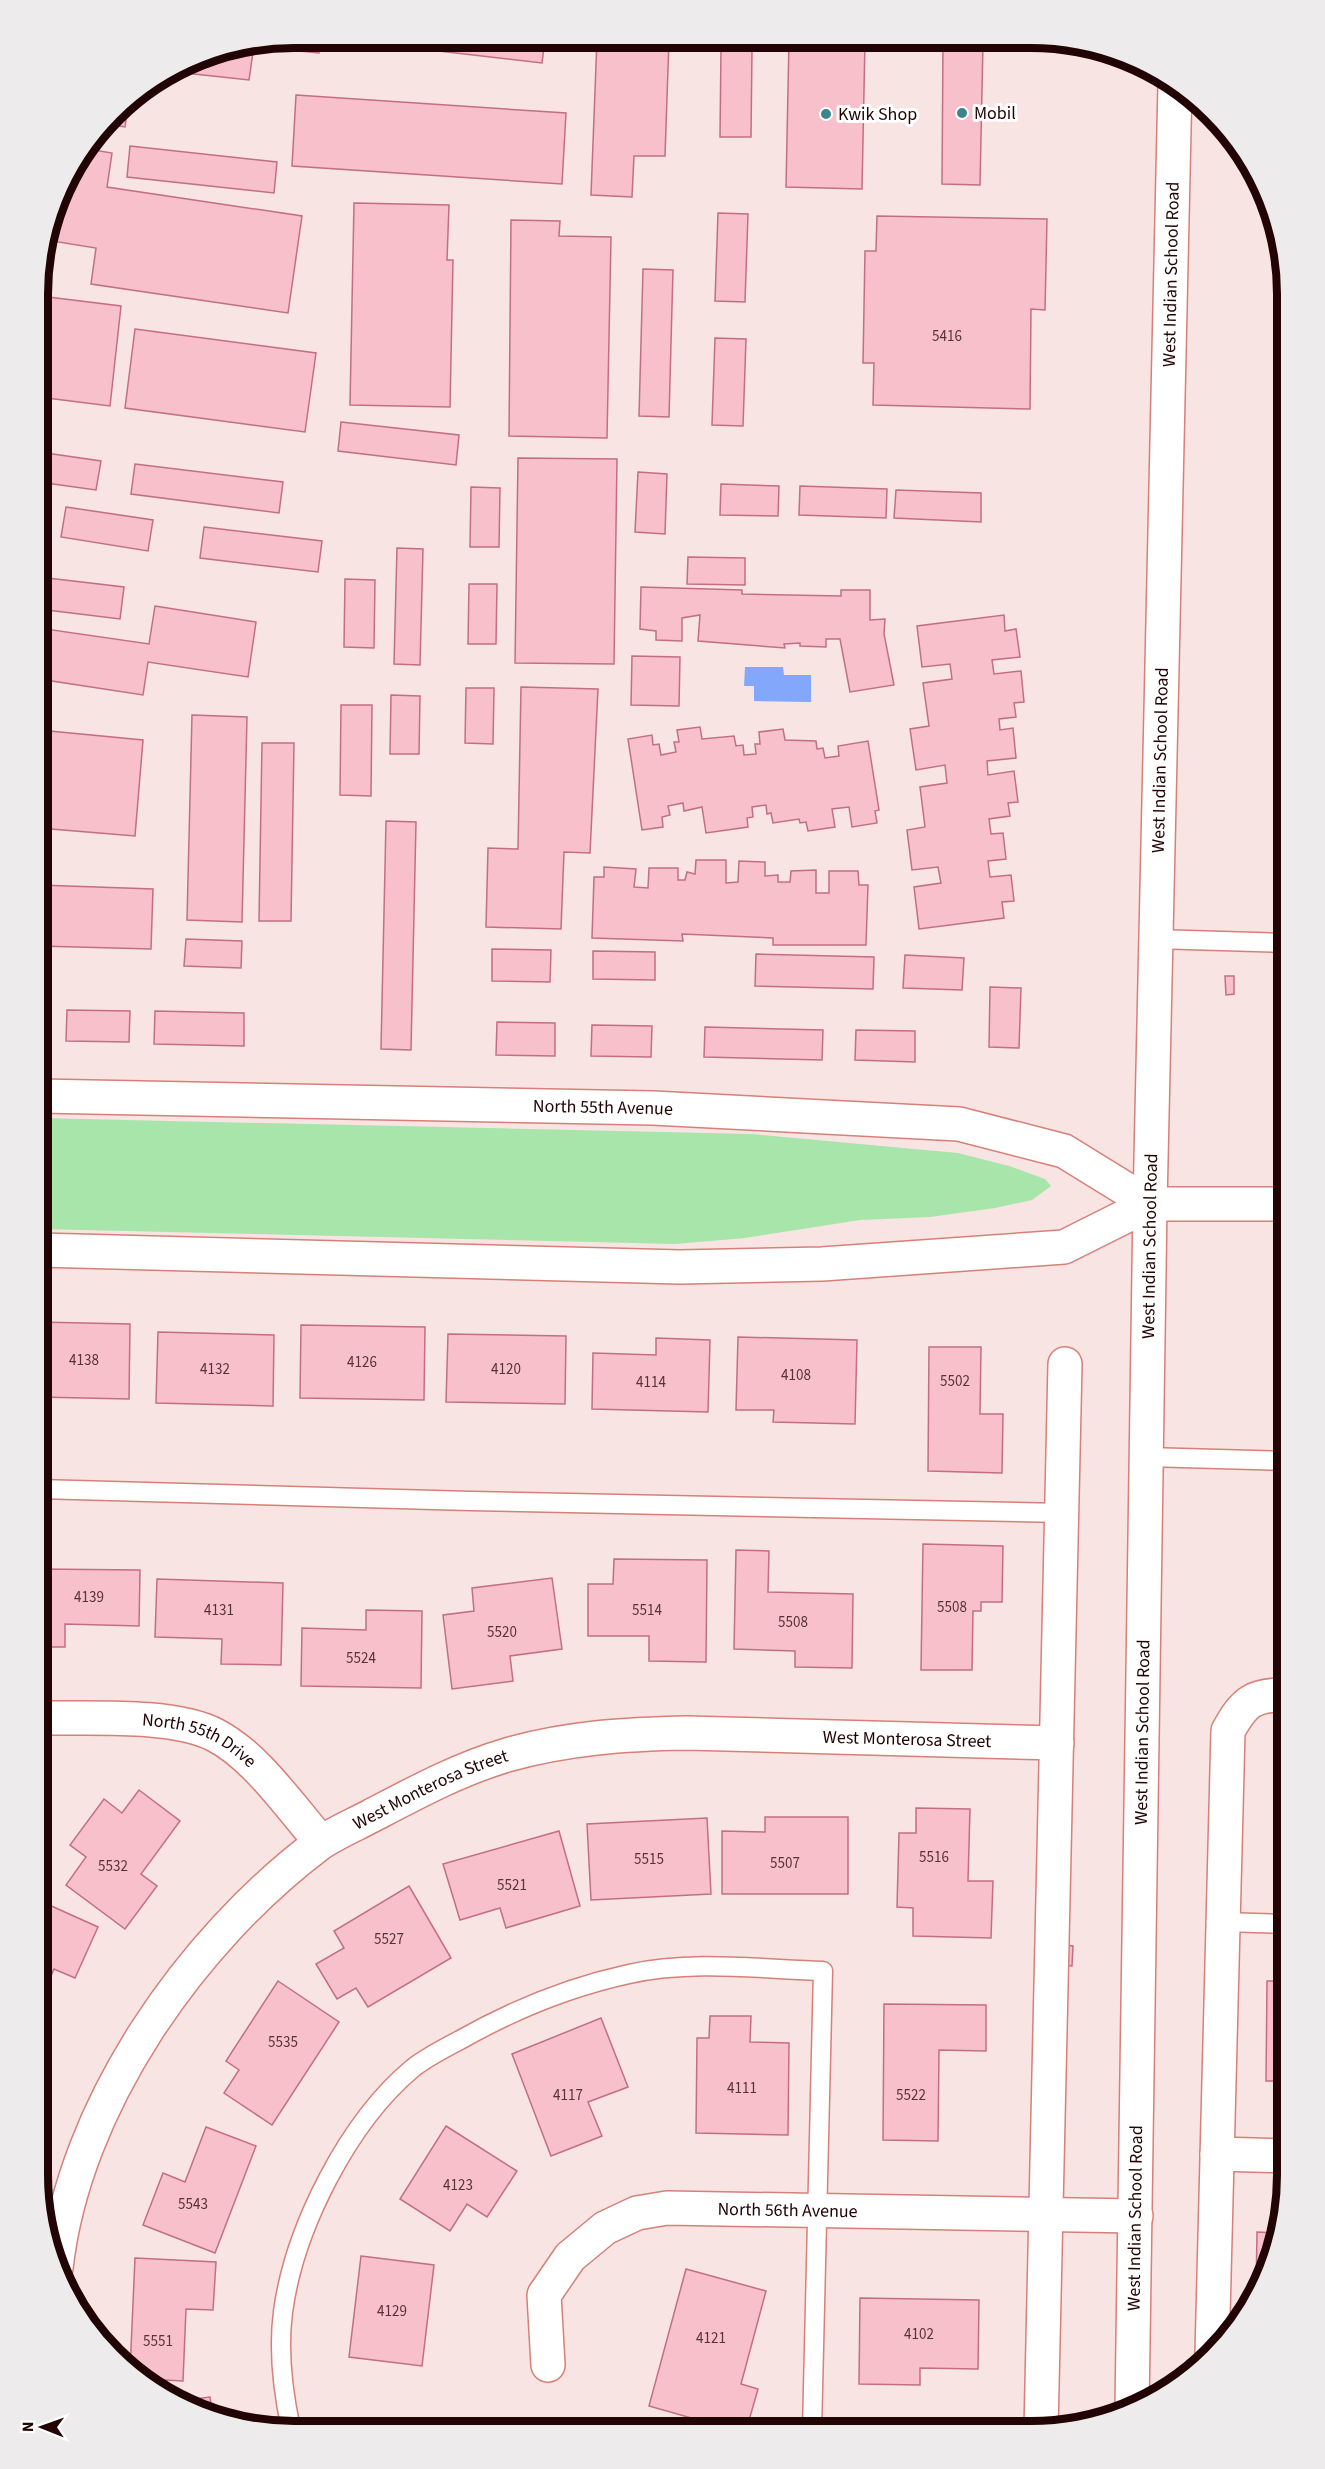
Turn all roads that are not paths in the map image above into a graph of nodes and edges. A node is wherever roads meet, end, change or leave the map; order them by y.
1 (1175, 94) edge
2 (1155, 939) junction
3 (1277, 943) edge
4 (48, 1096) edge
5 (1150, 1204) junction
6 (1277, 1204) edge
7 (48, 1250) edge
8 (1065, 1364) dead end
9 (1146, 1457) junction
10 (1277, 1461) edge
11 (48, 1489) edge
12 (1063, 1513) junction
13 (1277, 1694) edge
14 (48, 1718) edge
15 (1057, 1743) junction
16 (321, 1842) junction
17 (1223, 1922) junction
18 (1277, 1924) edge
19 (1217, 2154) junction
20 (1277, 2156) edge
21 (818, 2212) junction
22 (1046, 2216) junction
23 (1136, 2217) junction
24 (60, 2251) edge
25 (1212, 2341) edge
26 (548, 2365) dead end
27 (1132, 2399) edge
28 (1041, 2420) edge
29 (290, 2421) edge
30 (813, 2421) edge

1 - 2 street, West Indian School Road
2 - 3 lane
2 - 5 street, West Indian School Road
4 - 5 street, North 55th Avenue
5 - 6 street
5 - 7 street
5 - 9 street, West Indian School Road
8 - 12 street
9 - 10 lane
9 - 23 street, West Indian School Road
11 - 12 lane
12 - 15 street
13 - 17 street
14 - 16 street, North 55th Drive
15 - 16 street, West Monterosa Street
15 - 22 street
16 - 24 street, West Monterosa Street
17 - 18 lane
17 - 19 street
19 - 20 street
19 - 25 street
21 - 22 street, North 56th Avenue
21 - 26 street, North 56th Avenue
21 - 29 lane
21 - 30 lane
22 - 23 street, North 56th Avenue
22 - 28 street
23 - 27 street, West Indian School Road

